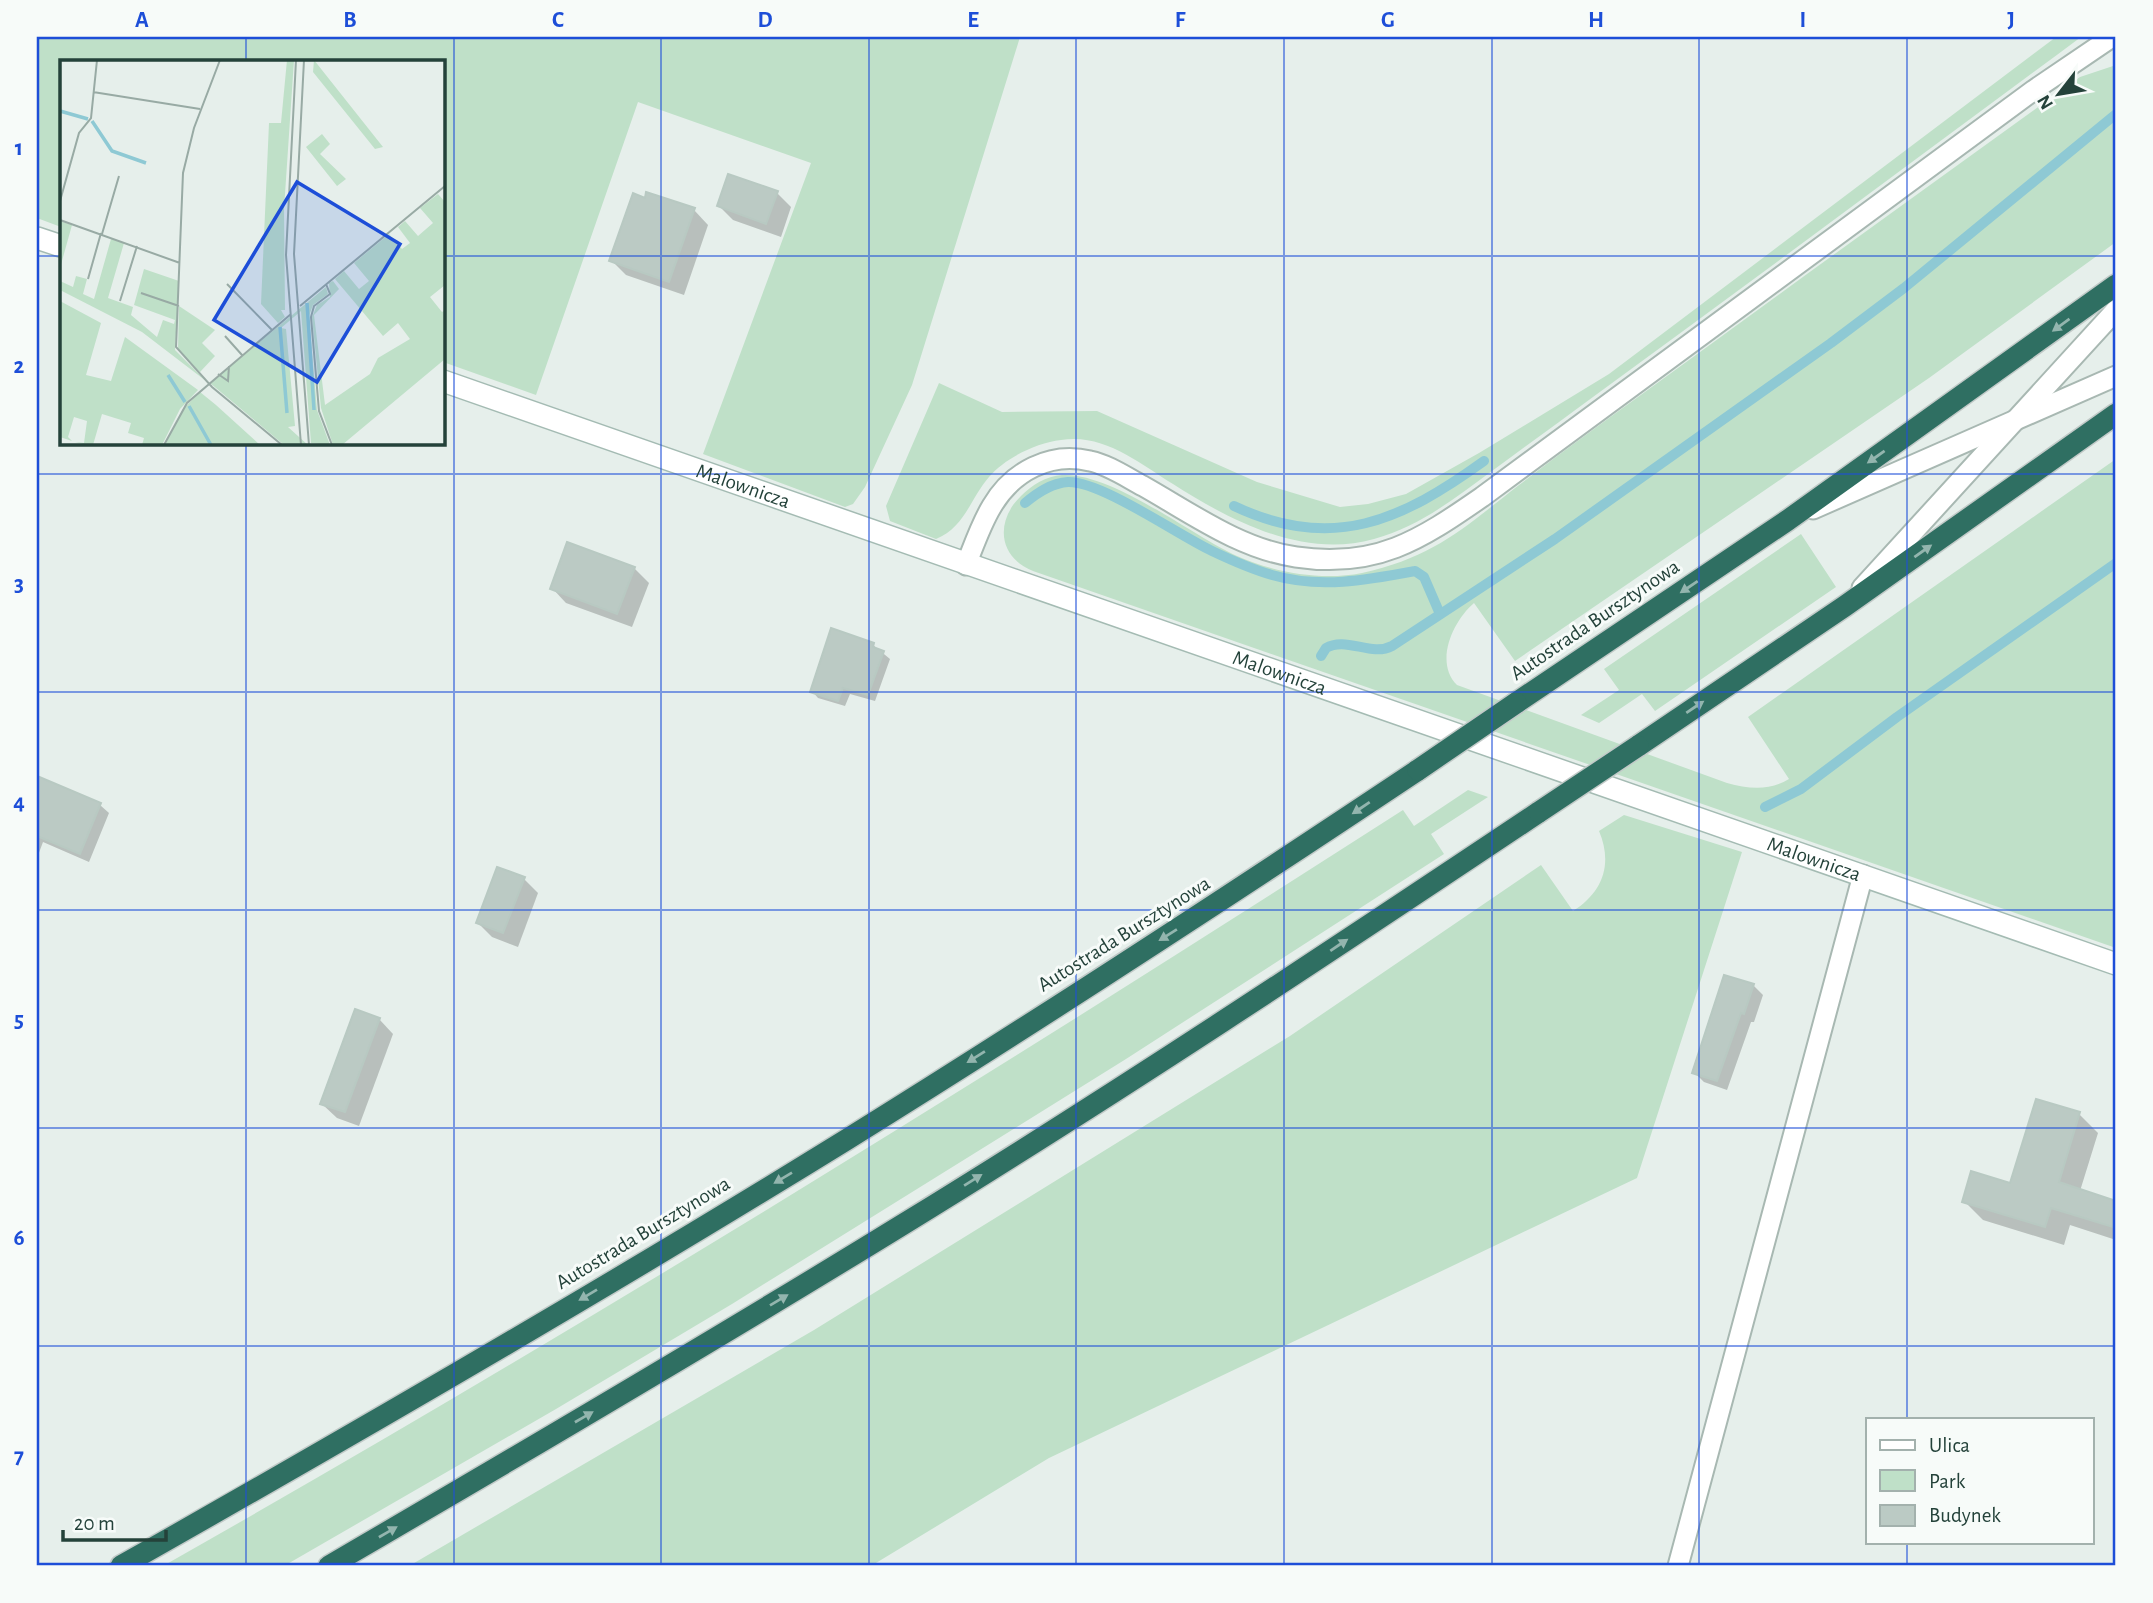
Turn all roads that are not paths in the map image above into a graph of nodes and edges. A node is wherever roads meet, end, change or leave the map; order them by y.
1 (2112, 37) edge
2 (37, 238) edge
3 (60, 246) edge
4 (2116, 285) edge
5 (2116, 310) edge
6 (2116, 376) edge
7 (444, 381) edge
8 (2116, 414) edge
9 (2015, 421) junction
10 (1788, 520) junction
11 (966, 565) junction
12 (1845, 606) junction
13 (1863, 875) junction
14 (2116, 964) edge
15 (121, 1566) edge
16 (329, 1566) edge
17 (1678, 1566) edge

1 - 11 lane
2 - 3 street
4 -> 10 highway, Autostrada Bursztynowa
5 - 9 lane
6 - 9 lane
7 - 11 street, Malownicza
12 -> 8 highway
9 - 10 lane
9 - 12 lane
10 -> 15 highway, Autostrada Bursztynowa, bridge
11 - 13 street, Malownicza
16 -> 12 highway, bridge
13 - 14 street, Malownicza
13 - 17 lane

